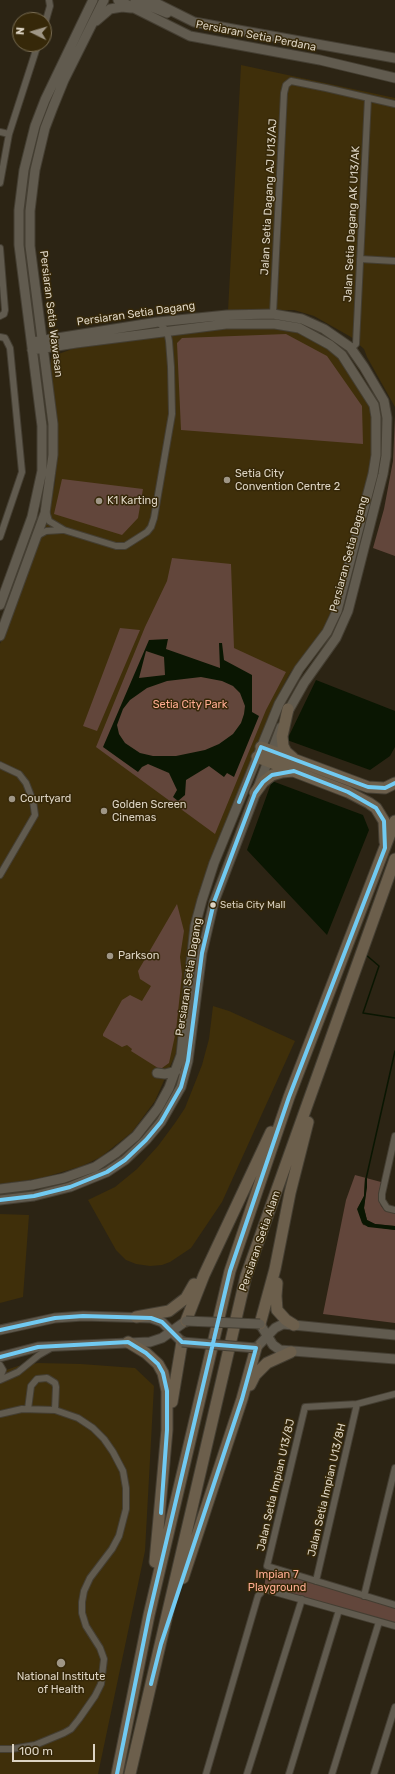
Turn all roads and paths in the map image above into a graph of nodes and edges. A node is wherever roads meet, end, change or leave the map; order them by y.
1 (88, 0) edge
2 (93, 0) edge
3 (104, 0) edge
4 (118, 0) edge
5 (150, 0) edge
6 (50, 1) edge
7 (134, 4) edge
8 (48, 12) edge
9 (83, 21) junction
10 (194, 22) junction
11 (92, 25) junction
12 (35, 52) edge
13 (395, 58) edge
14 (395, 78) edge
15 (368, 98) junction
16 (395, 104) edge
17 (0, 132) edge
18 (9, 134) junction
19 (0, 183) edge
20 (0, 248) edge
21 (360, 259) junction
22 (395, 261) edge
23 (37, 303) junction
24 (273, 314) junction
25 (0, 316) edge
26 (174, 320) junction
27 (158, 322) junction
28 (167, 331) junction
29 (3, 337) edge
30 (75, 339) junction
31 (42, 345) junction
32 (32, 346) junction
33 (351, 349) junction
34 (47, 375) junction
35 (46, 508) junction
36 (64, 530) junction
37 (37, 536) junction
38 (0, 537) edge
39 (0, 605) edge
40 (0, 636) edge
41 (288, 709) junction
42 (259, 752) junction
43 (269, 756) junction
44 (0, 765) edge
45 (294, 766) junction
46 (395, 784) edge
47 (254, 793) junction
48 (395, 821) edge
49 (385, 848) junction
50 (395, 859) edge
51 (0, 875) edge
52 (326, 1055) junction
53 (176, 1071) junction
54 (157, 1073) dead end
55 (164, 1085) dead end
56 (289, 1097) junction
57 (158, 1108) junction
58 (395, 1136) edge
59 (0, 1189) edge
60 (0, 1200) edge
61 (395, 1210) edge
62 (225, 1228) junction
63 (275, 1269) junction
64 (136, 1317) junction
65 (186, 1321) junction
66 (260, 1324) junction
67 (294, 1325) junction
68 (0, 1330) edge
69 (172, 1330) junction
70 (395, 1335) edge
71 (268, 1336) junction
72 (128, 1342) junction
73 (182, 1342) junction
74 (56, 1346) junction
75 (256, 1348) junction
76 (291, 1352) junction
77 (0, 1357) edge
78 (395, 1359) edge
79 (0, 1365) edge
80 (0, 1378) edge
81 (395, 1394) edge
82 (242, 1399) junction
83 (357, 1404) junction
84 (28, 1408) junction
85 (55, 1410) junction
86 (0, 1414) edge
87 (167, 1430) junction
88 (395, 1468) edge
89 (316, 1581) junction
90 (364, 1596) junction
91 (302, 1599) junction
92 (395, 1605) edge
93 (339, 1610) junction
94 (149, 1615) junction
95 (379, 1622) junction
96 (395, 1626) edge
97 (161, 1644) junction
98 (395, 1707) edge
99 (0, 1749) edge
100 (121, 1756) junction
101 (112, 1774) edge
102 (117, 1774) edge
103 (130, 1774) edge
104 (206, 1774) edge
105 (247, 1774) edge
106 (289, 1774) edge
107 (332, 1774) edge
108 (374, 1774) edge

1 - 9 street
2 - 9 street, Persiaran Setia Wawasan
3 - 11 street, Persiaran Setia Wawasan
4 - 7 street, Persiaran Setia Perdana
5 - 10 street, Persiaran Setia Perdana
6 - 8 street
7 - 10 street
7 - 11 street
7 - 14 street, Persiaran Setia Perdana
9 - 32 street, Persiaran Setia Wawasan
10 - 13 street, Persiaran Setia Perdana
11 - 23 street, Persiaran Setia Wawasan
12 - 18 street
15 - 16 street
15 - 21 street, Jalan Setia Dagang AK U13/AK
15 - 24 street, Jalan Setia Dagang AJ U13/AJ
17 - 18 street
18 - 19 street
20 - 25 street
21 - 22 street
21 - 33 street, Jalan Setia Dagang AK U13/AK
23 - 30 street
23 - 31 street, Persiaran Setia Wawasan
24 - 26 street, Persiaran Setia Dagang
24 - 33 street, Persiaran Setia Dagang
26 - 27 street, Persiaran Setia Dagang
26 - 28 street
27 - 28 street
27 - 30 street, Persiaran Setia Dagang
28 - 30 street, Persiaran Setia Dagang
28 - 36 street
28 - 42 street, Persiaran Setia Dagang
29 - 38 street
30 - 31 street, Persiaran Setia Dagang
30 - 34 street
31 - 32 street, Persiaran Setia Dagang
31 - 34 street, Persiaran Setia Wawasan
32 - 39 street, Persiaran Setia Wawasan
33 - 41 street, Persiaran Setia Dagang
34 - 35 street, Persiaran Setia Wawasan
35 - 36 street
35 - 37 street, Persiaran Setia Wawasan
36 - 37 street
37 - 40 street, Persiaran Setia Wawasan
41 - 43 street, Persiaran Setia Dagang
41 - 45 highway
42 - 43 highway
42 - 53 street, Persiaran Setia Dagang
43 - 45 highway
43 - 47 street, Persiaran Setia Dagang
44 - 51 street
45 - 46 highway
45 - 47 highway
45 - 49 highway
47 - 60 street, Persiaran Setia Dagang
48 - 49 highway, Persiaran Setia Alam
49 - 56 highway, Persiaran Setia Alam
50 - 52 highway, Persiaran Setia Alam
52 - 63 highway
52 - 97 highway, Persiaran Setia Alam
53 - 54 street
53 - 57 street, Persiaran Setia Dagang
55 - 57 street
56 - 62 highway
56 - 94 highway, Persiaran Setia Alam
57 - 59 street, Persiaran Setia Dagang
58 - 61 street
62 - 64 highway
62 - 65 highway
63 - 66 highway
63 - 67 highway
64 - 68 street
64 - 69 street
65 - 66 street, bridge
65 - 69 street
66 - 71 street
67 - 70 street
67 - 71 street
69 - 72 street
69 - 73 street
71 - 75 street
71 - 76 street
72 - 74 street
72 - 87 highway
73 - 75 street, bridge
73 - 87 highway
74 - 77 street
74 - 80 street
75 - 82 highway
76 - 78 street
76 - 82 highway
79 - 80 street
81 - 83 street
82 - 97 highway
83 - 89 street, Jalan Setia Impian U13/8H
83 - 89 street, Jalan Setia Impian U13/8J
84 - 85 street
84 - 85 street
84 - 86 street
85 - 99 street
87 - 94 highway
88 - 90 street
89 - 90 street
90 - 92 street
91 - 93 street
91 - 104 street
91 - 105 street
93 - 95 street
93 - 106 street
94 - 100 highway, Persiaran Setia Alam
95 - 96 street
95 - 107 street
97 - 103 highway, Persiaran Setia Alam
98 - 108 street
100 - 101 street
100 - 102 highway, Persiaran Setia Alam

